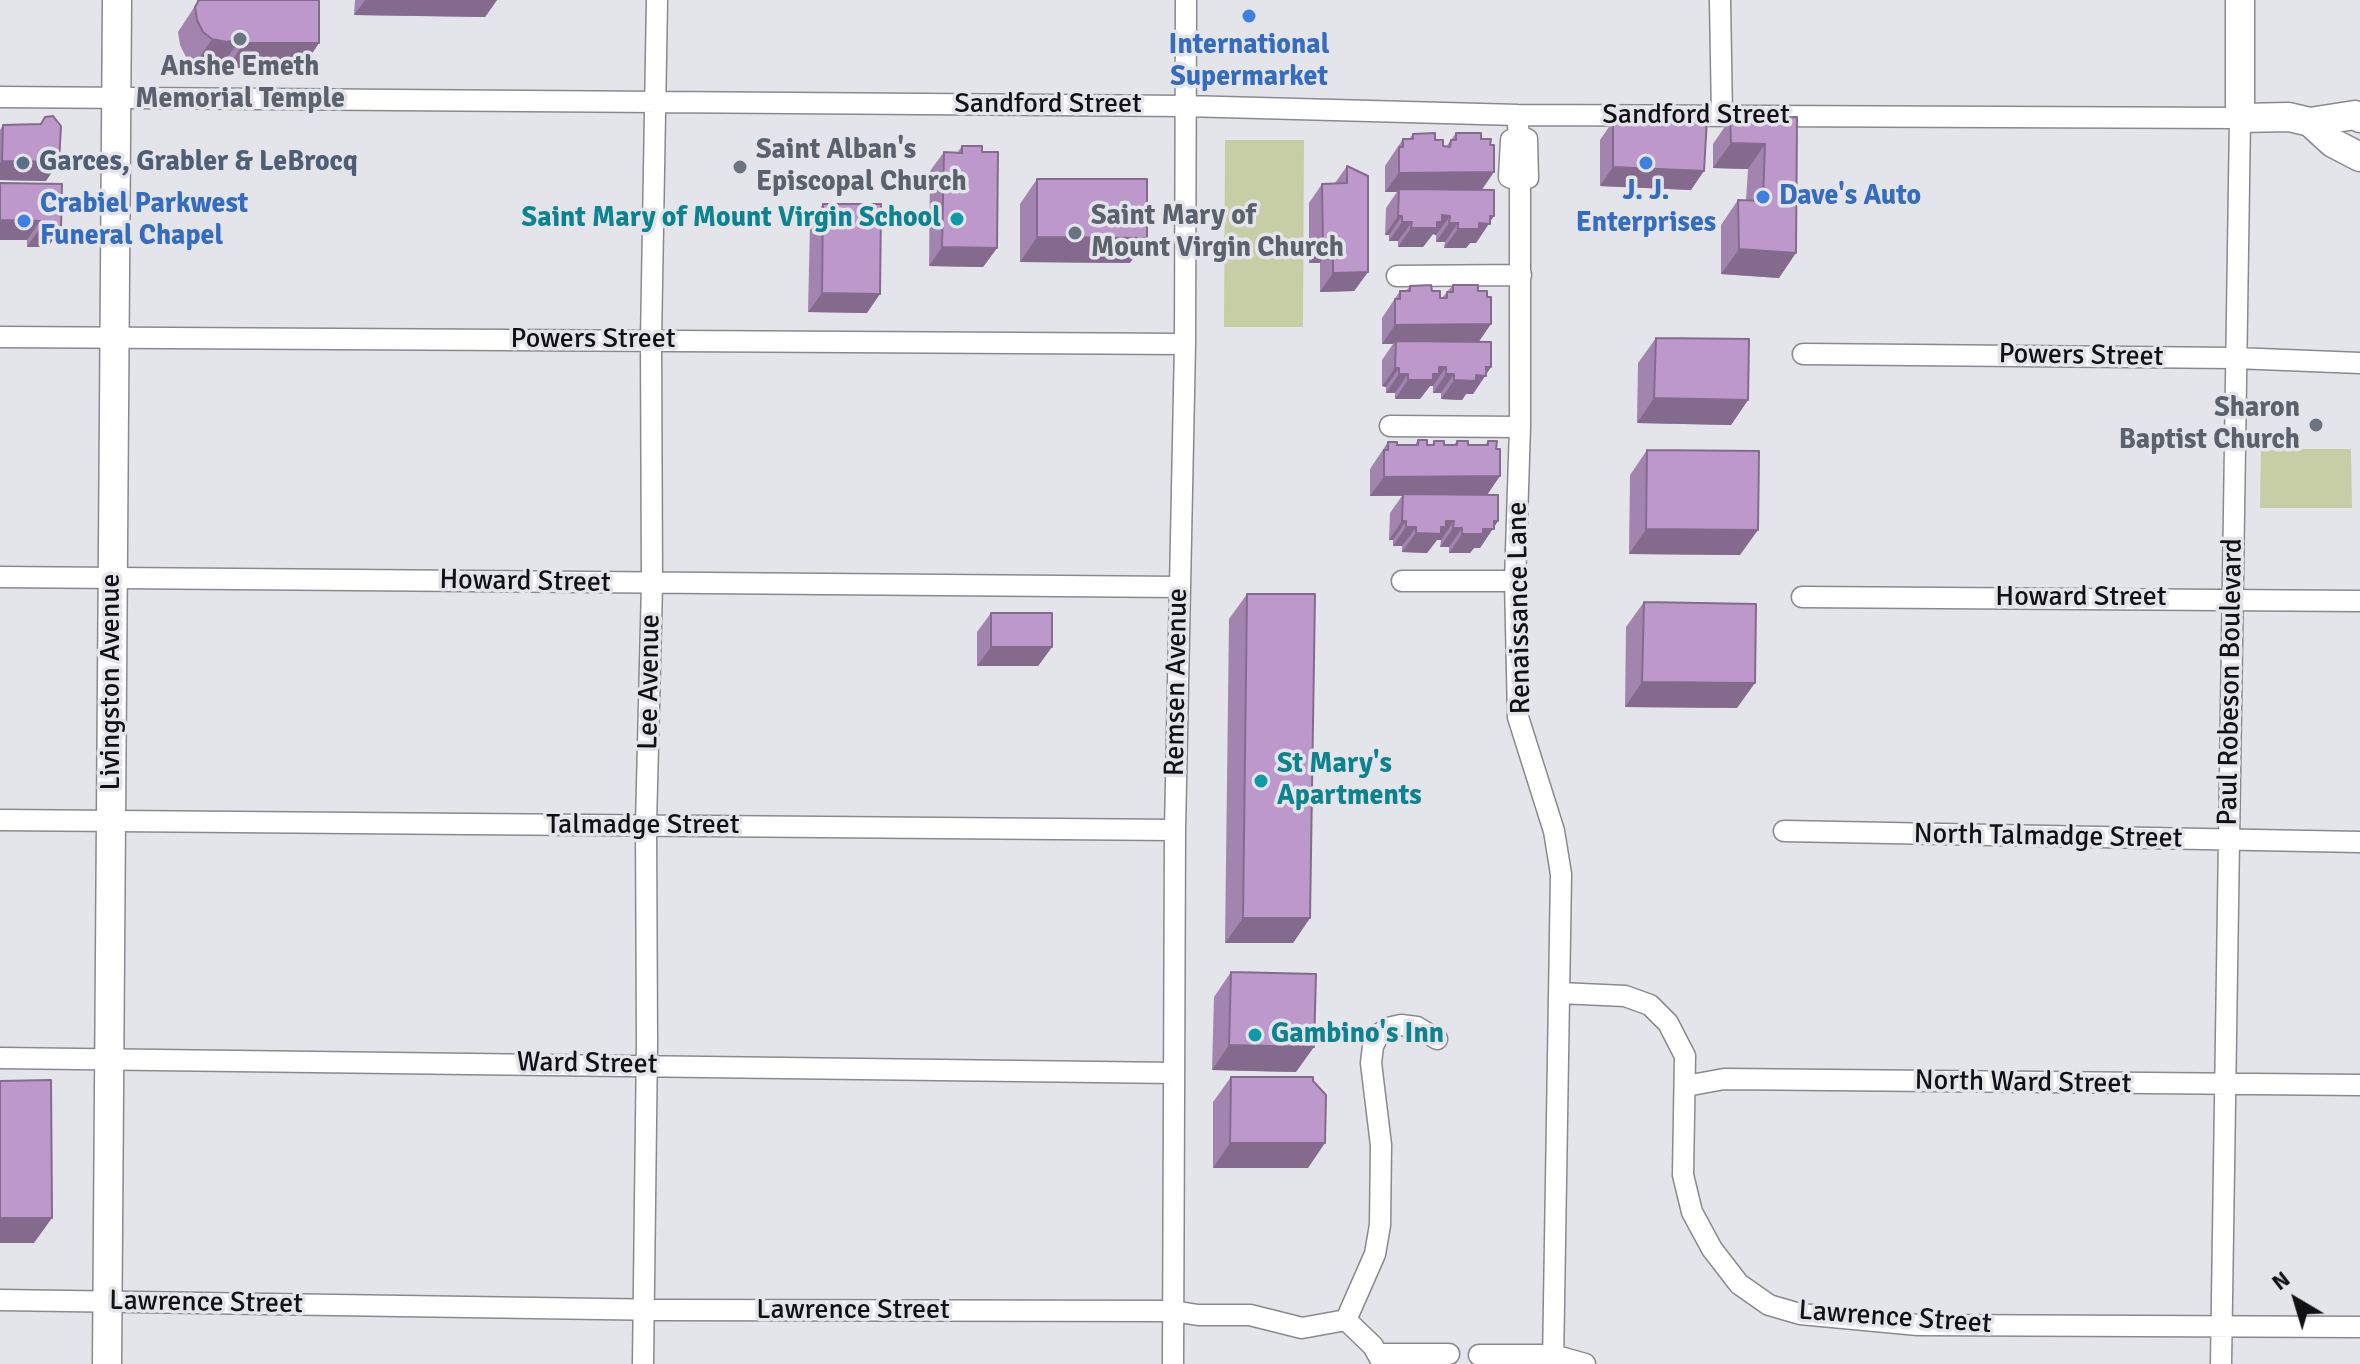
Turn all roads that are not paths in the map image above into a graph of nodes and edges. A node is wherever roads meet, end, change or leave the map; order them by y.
1 (117, 0) edge
2 (657, 0) edge
3 (1186, 0) edge
4 (1720, 0) edge
5 (2240, 0) edge
6 (0, 97) edge
7 (116, 98) junction
8 (656, 102) junction
9 (1185, 106) junction
10 (1518, 115) junction
11 (1722, 116) junction
12 (2240, 118) junction
13 (2360, 118) edge
14 (2310, 122) junction
15 (2360, 157) edge
16 (1521, 275) junction
17 (1397, 276) dead end
18 (0, 337) edge
19 (114, 338) junction
20 (651, 340) junction
21 (1185, 344) junction
22 (1803, 354) dead end
23 (2235, 358) junction
24 (2360, 363) edge
25 (1390, 426) dead end
26 (1520, 427) junction
27 (0, 577) edge
28 (113, 577) junction
29 (1402, 581) dead end
30 (1515, 581) junction
31 (652, 584) junction
32 (1178, 587) junction
33 (1802, 597) dead end
34 (2232, 599) junction
35 (2360, 601) edge
36 (0, 820) edge
37 (111, 822) junction
38 (646, 825) junction
39 (1175, 830) junction
40 (1784, 831) dead end
41 (2229, 841) junction
42 (2360, 842) edge
43 (1560, 993) junction
44 (1437, 1039) dead end
45 (0, 1058) edge
46 (109, 1058) junction
47 (647, 1064) junction
48 (1174, 1073) junction
49 (2226, 1085) junction
50 (2360, 1085) edge
51 (1686, 1086) junction
52 (0, 1300) edge
53 (107, 1302) junction
54 (643, 1310) junction
55 (1173, 1311) junction
56 (1346, 1320) junction
57 (2221, 1327) junction
58 (2360, 1327) edge
59 (1449, 1354) dead end
60 (1479, 1355) dead end
61 (1381, 1359) edge
62 (1553, 1360) edge
63 (107, 1364) edge
64 (643, 1364) edge
65 (1173, 1364) edge
66 (1585, 1364) edge
67 (2221, 1364) edge

1 - 7 main road, Livingston Avenue
2 - 8 street, Lee Avenue
3 - 9 street, Remsen Avenue
4 - 11 street
5 - 12 main road, Paul Robeson Boulevard
6 - 7 street, Sandford Street
7 - 8 street, Sandford Street
7 - 19 main road, Livingston Avenue
8 - 9 street, Sandford Street
8 - 20 street, Lee Avenue
9 - 10 street, Sandford Street
9 - 21 street, Remsen Avenue
10 - 11 street, Sandford Street
10 - 16 street, Renaissance Lane
11 - 12 street, Sandford Street
12 - 14 main road
12 - 23 street, Paul Robeson Boulevard
13 - 14 main road
14 - 15 main road
16 - 17 street
16 - 26 street, Renaissance Lane
18 - 19 street, Powers Street
19 - 20 street, Powers Street
19 - 28 main road, Livingston Avenue
20 - 21 street, Powers Street
20 - 31 street, Lee Avenue
21 - 32 street, Remsen Avenue
22 - 23 street, Powers Street
23 - 24 street, Powers Street
23 - 34 street, Paul Robeson Boulevard
25 - 26 street
26 - 30 street, Renaissance Lane
27 - 28 street, Howard Street
28 - 31 street, Howard Street
28 - 37 main road, Livingston Avenue
29 - 30 street
30 - 43 street, Renaissance Lane
31 - 32 street, Howard Street
31 - 38 street, Lee Avenue
32 - 39 street, Remsen Avenue
33 - 34 street, Howard Street
34 - 35 street, Howard Street
34 - 41 street, Paul Robeson Boulevard
36 - 37 street, Talmadge Street
37 - 38 street, Talmadge Street
37 - 46 main road, Livingston Avenue
38 - 39 street, Talmadge Street
38 - 47 street, Lee Avenue
39 - 48 street, Remsen Avenue
40 - 41 street, North Talmadge Street
41 - 42 street, North Talmadge Street
41 - 49 street, Paul Robeson Boulevard
43 - 51 street, Lawrence Street
43 - 62 street, Renaissance Lane
44 - 56 street
45 - 46 street, Ward Street
46 - 47 street, Ward Street
46 - 53 main road, Livingston Avenue
47 - 48 street, Ward Street
47 - 54 street, Lee Avenue
48 - 55 street, Remsen Avenue
49 - 50 street, North Ward Street
49 - 51 street, North Ward Street
49 - 57 street, Paul Robeson Boulevard
51 - 57 street, Lawrence Street
52 - 53 street, Lawrence Street
53 - 54 street, Lawrence Street
53 - 63 main road, Livingston Avenue
54 - 55 street, Lawrence Street
54 - 64 street, Lee Avenue
55 - 56 street, Lawrence Street
55 - 65 street, Remsen Avenue
56 - 61 street
57 - 58 street, Lawrence Street
57 - 67 street, Paul Robeson Boulevard
59 - 61 street
60 - 62 street
62 - 66 street

